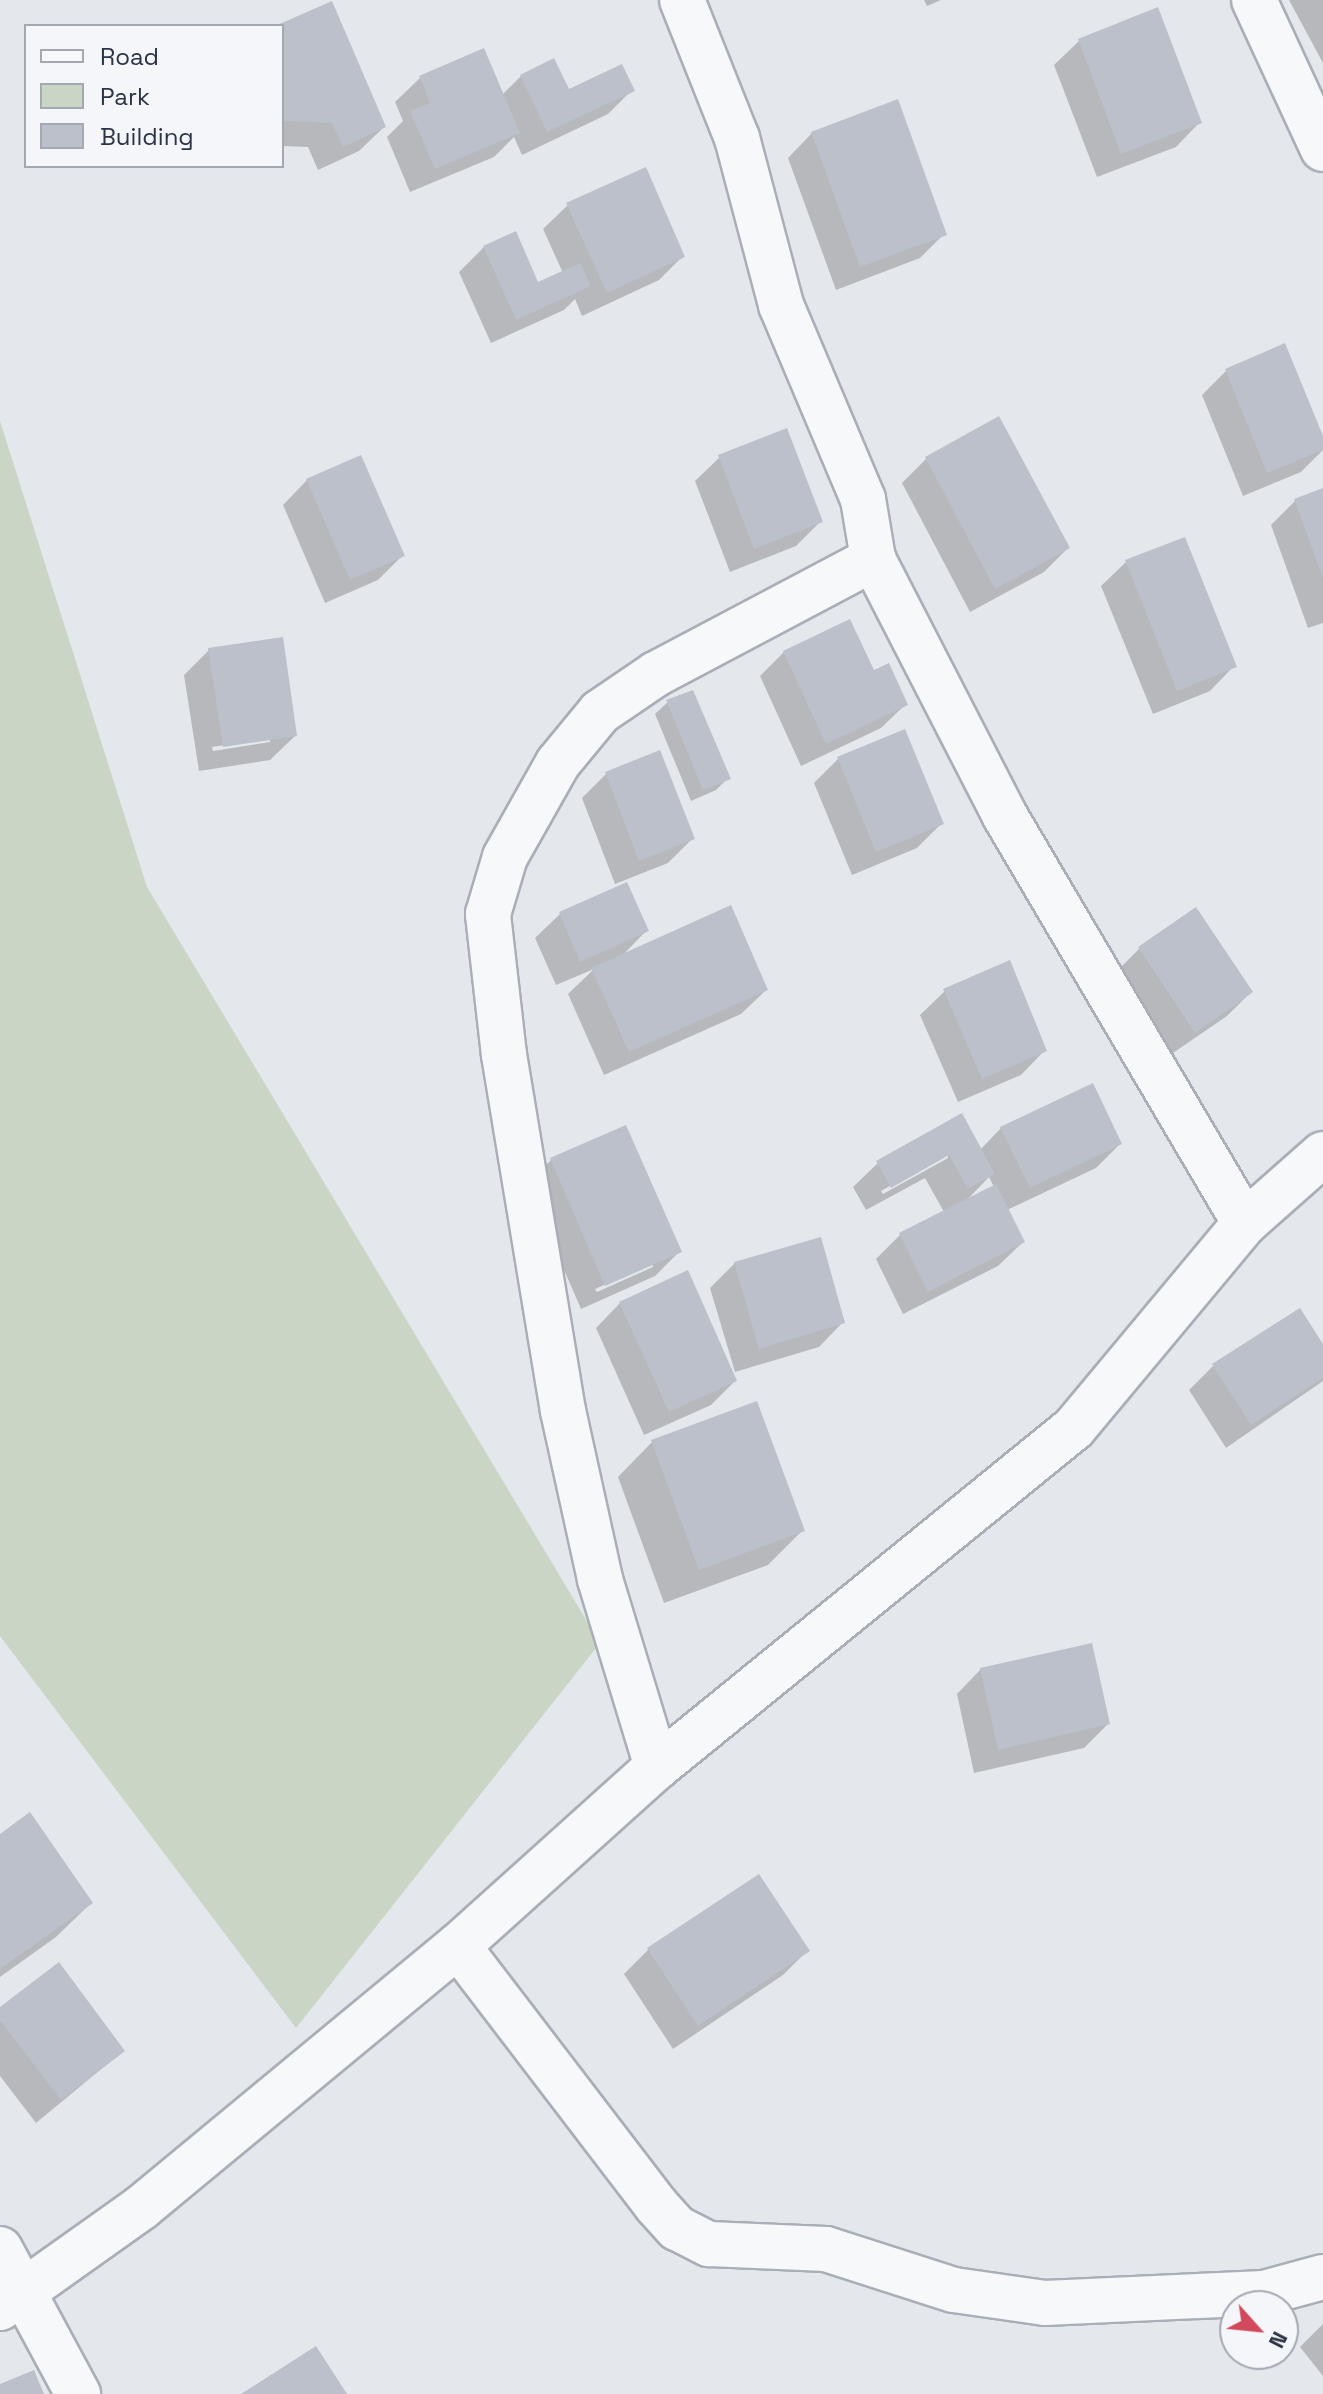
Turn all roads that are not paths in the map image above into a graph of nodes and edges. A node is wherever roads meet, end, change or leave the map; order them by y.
1 (682, 0) edge
2 (1254, 0) edge
3 (1323, 149) edge
4 (873, 559) junction
5 (1323, 1154) edge
6 (1245, 1223) junction
7 (657, 1767) junction
8 (458, 1946) junction
9 (0, 2249) edge
10 (1323, 2277) edge
11 (11, 2301) edge
12 (78, 2394) edge

1 - 4 street
2 - 3 street
4 - 6 street
4 - 7 street
5 - 6 street
6 - 7 street
7 - 8 street
8 - 10 street
8 - 11 street
9 - 11 street
11 - 12 street

